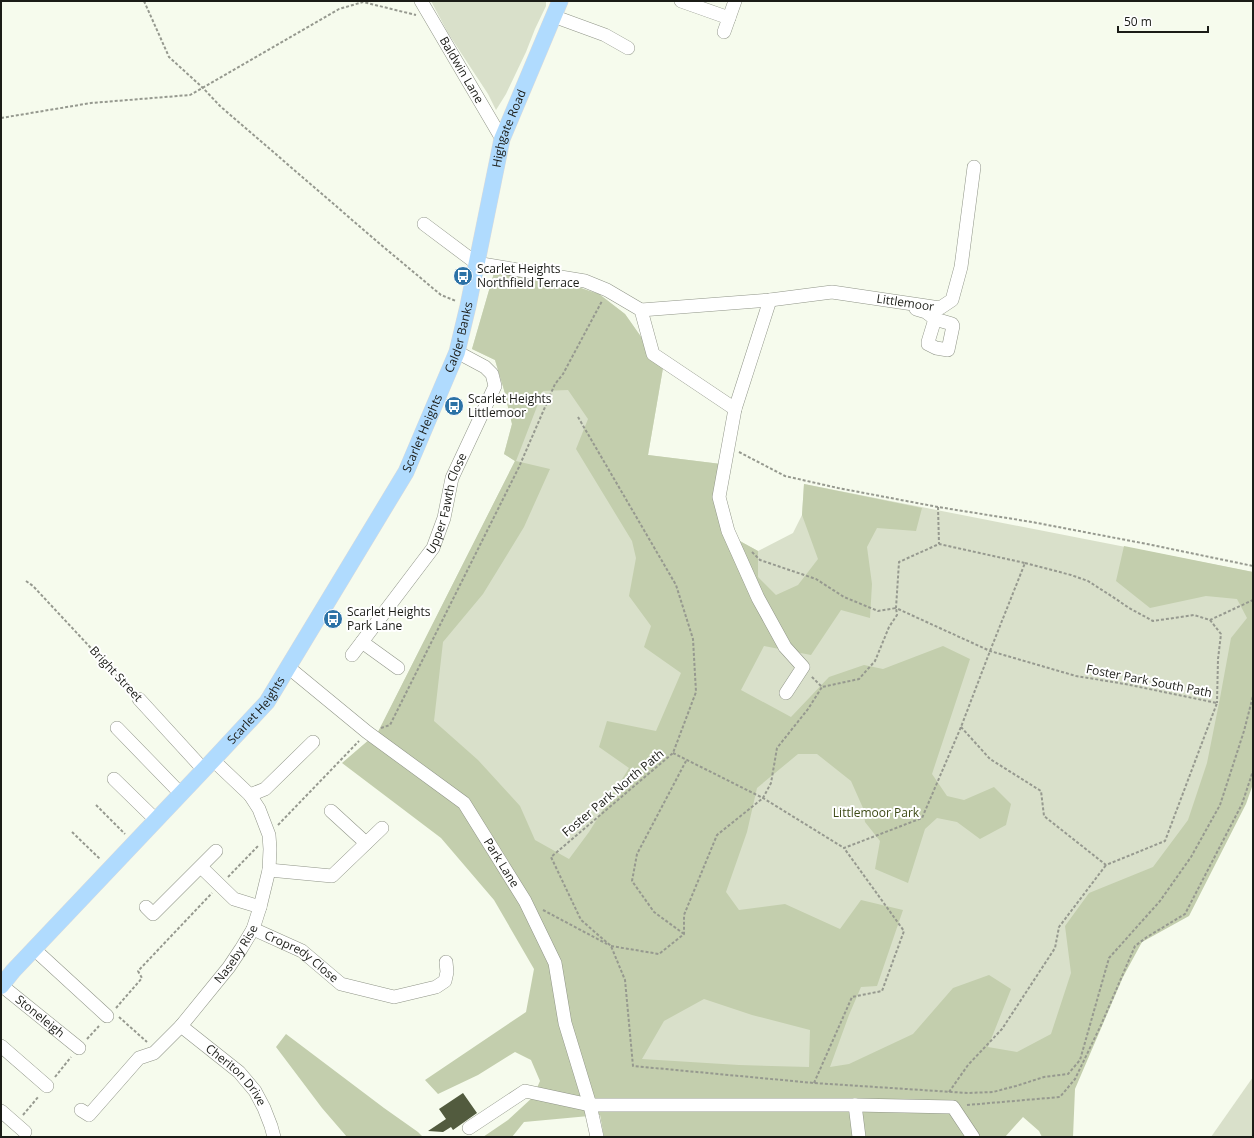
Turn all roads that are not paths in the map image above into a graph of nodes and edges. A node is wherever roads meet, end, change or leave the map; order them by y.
1 (421, 1) edge
2 (560, 1) edge
3 (681, 1) edge
4 (735, 1) edge
5 (553, 16) junction
6 (729, 18) junction
7 (724, 32) dead end
8 (628, 48) dead end
9 (502, 139) junction
10 (974, 167) dead end
11 (424, 224) dead end
12 (476, 263) junction
13 (770, 300) junction
14 (888, 300) junction
15 (641, 310) junction
16 (936, 319) dead end
17 (457, 352) junction
18 (442, 386) joint
19 (735, 409) junction
20 (362, 642) junction
21 (352, 655) dead end
22 (288, 667) junction
23 (398, 668) dead end
24 (786, 693) dead end
25 (139, 700) road end
26 (117, 728) dead end
27 (313, 742) dead end
28 (209, 765) junction
29 (114, 779) dead end
30 (181, 794) junction
31 (250, 795) junction
32 (331, 811) dead end
33 (156, 820) junction
34 (382, 828) dead end
35 (366, 843) junction
36 (216, 851) dead end
37 (201, 867) junction
38 (269, 870) junction
39 (146, 907) dead end
40 (260, 907) junction
41 (253, 929) junction
42 (34, 949) junction
43 (446, 962) dead end
44 (1, 985) edge
45 (110, 1013) road end
46 (181, 1026) junction
47 (1, 1046) edge
48 (79, 1048) road end
49 (47, 1086) road end
50 (590, 1105) junction
51 (855, 1105) junction
52 (1, 1111) edge
53 (88, 1115) dead end
54 (20, 1128) road end
55 (469, 1128) dead end
56 (274, 1137) edge
57 (597, 1137) edge
58 (859, 1137) edge
59 (973, 1137) edge

1 - 9 street, Baldwin Lane
2 - 5 main road, Highgate Road
3 - 6 street
4 - 6 street
5 - 8 street
5 - 9 main road, Highgate Road
6 - 7 street
9 - 12 main road, Highgate Road
10 - 14 street, Littlemoor
11 - 12 street
12 - 15 street
12 - 17 main road, Calder Banks
13 - 14 street, Littlemoor
13 - 15 street, Littlemoor
13 - 19 street
14 - 16 street
15 - 19 street
17 - 18 main road, Calder Banks
17 - 20 street, Upper Fawth Close
18 - 22 main road, Scarlet Heights
19 - 24 street
20 - 21 street, Upper Fawth Close
20 - 23 street
22 - 28 main road, Scarlet Heights
22 - 50 street, Park Lane
25 - 28 street, Bright Street
26 - 30 street
27 - 31 street
28 - 30 main road, Scarlet Heights
28 - 31 street, Naseby Rise
29 - 33 street
30 - 33 main road, Scarlet Heights
31 - 38 street, Naseby Rise
32 - 35 street
33 - 42 main road, Scarlet Heights
34 - 35 street
35 - 38 street
36 - 37 street
37 - 39 street
37 - 40 street
38 - 40 street, Naseby Rise
40 - 41 street, Naseby Rise
41 - 43 street, Cropredy Close
41 - 46 street, Naseby Rise
42 - 44 main road, Scarlet Heights
42 - 45 street
44 - 48 street, Stoneleigh
46 - 53 street, Naseby Rise
46 - 56 street, Cheriton Drive
47 - 49 street
50 - 51 street
50 - 55 street
50 - 57 street, Park Lane
51 - 58 street
51 - 59 street
52 - 54 street

